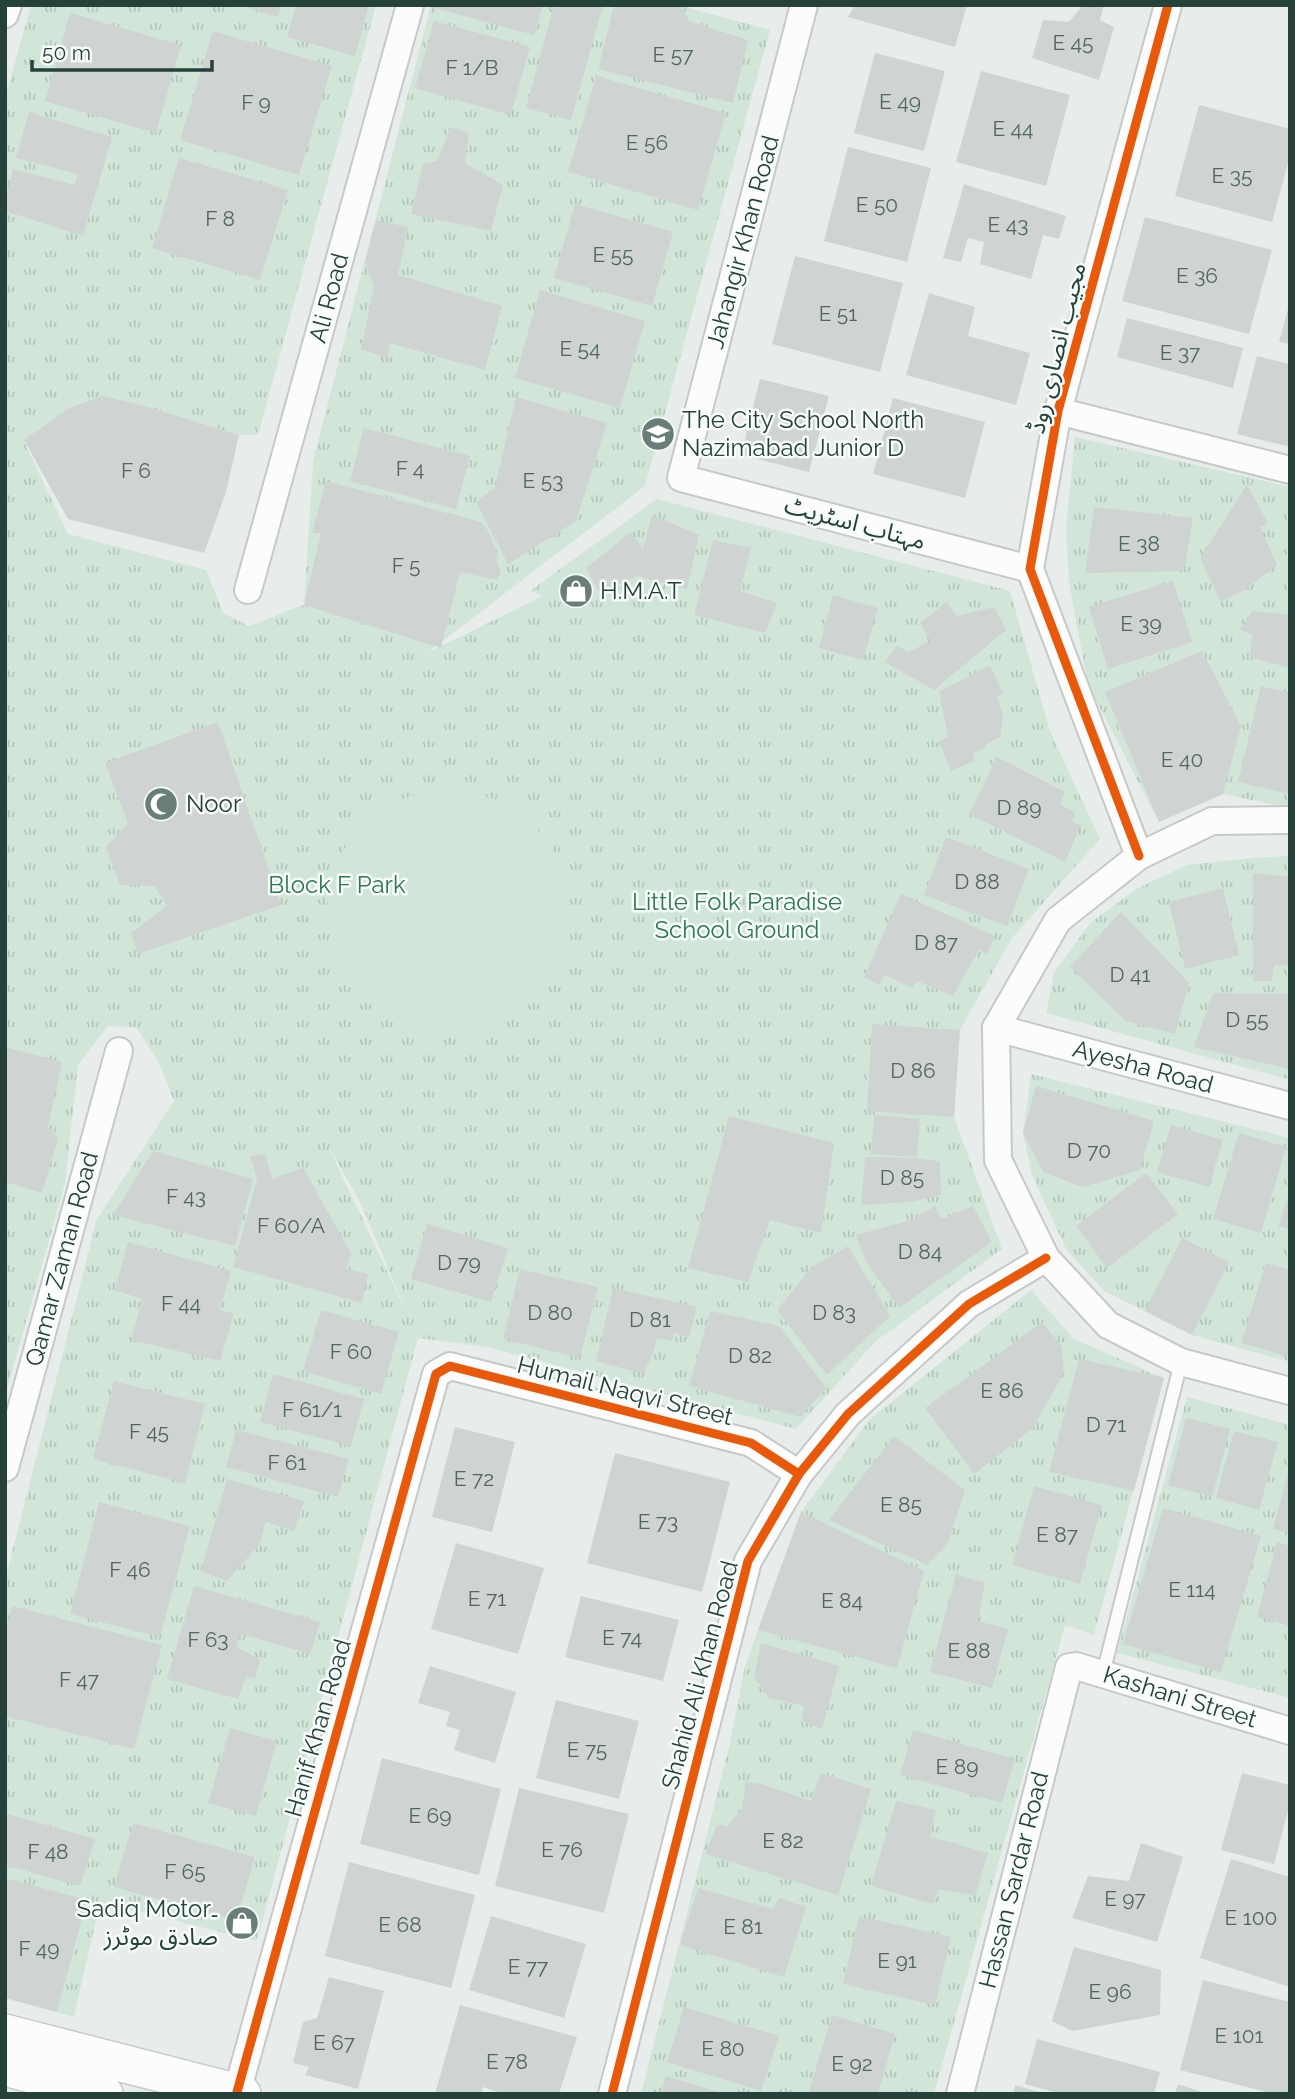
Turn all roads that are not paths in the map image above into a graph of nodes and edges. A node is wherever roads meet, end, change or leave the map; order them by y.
1 (8, 5) edge
2 (410, 5) edge
3 (804, 5) edge
4 (1168, 5) edge
5 (5, 14) edge
6 (1058, 411) junction
7 (1290, 470) edge
8 (681, 478) joint
9 (1030, 569) junction
10 (248, 590) dead end
11 (1290, 820) edge
12 (1139, 856) junction
13 (996, 1028) junction
14 (119, 1051) dead end
15 (1290, 1106) edge
16 (1046, 1258) junction
17 (1181, 1362) junction
18 (436, 1374) joint
19 (1290, 1391) edge
20 (5, 1468) edge
21 (799, 1474) junction
22 (1069, 1667) joint
23 (1102, 1674) junction
24 (1290, 1731) edge
25 (5, 2033) edge
26 (5, 2067) edge
27 (240, 2093) edge
28 (104, 2094) edge
29 (612, 2094) edge
30 (960, 2094) edge

1 - 5 street
2 - 10 street, Ali Road
3 - 8 street, Jahangir Khan Road
4 - 6 street, مجیب انصاری روڈ
6 - 7 street
6 - 9 street, مجیب انصاری روڈ
8 - 9 street, مہتاب اسٹریٹ
9 - 12 street
11 - 12 street
12 - 13 street
13 - 15 street, Ayesha Road
13 - 16 street
14 - 20 street, Qamar Zaman Road
16 - 17 street
16 - 21 street, Shahid Ali Khan Road
17 - 19 street
17 - 23 lane
18 - 21 street, Humail Naqvi Street
18 - 27 street, Hanif Khan Road
21 - 29 street, Shahid Ali Khan Road
22 - 23 street, Kashani Street
22 - 30 street, Hassan Sardar Road
23 - 24 street, Kashani Street
25 - 27 street
26 - 28 street

